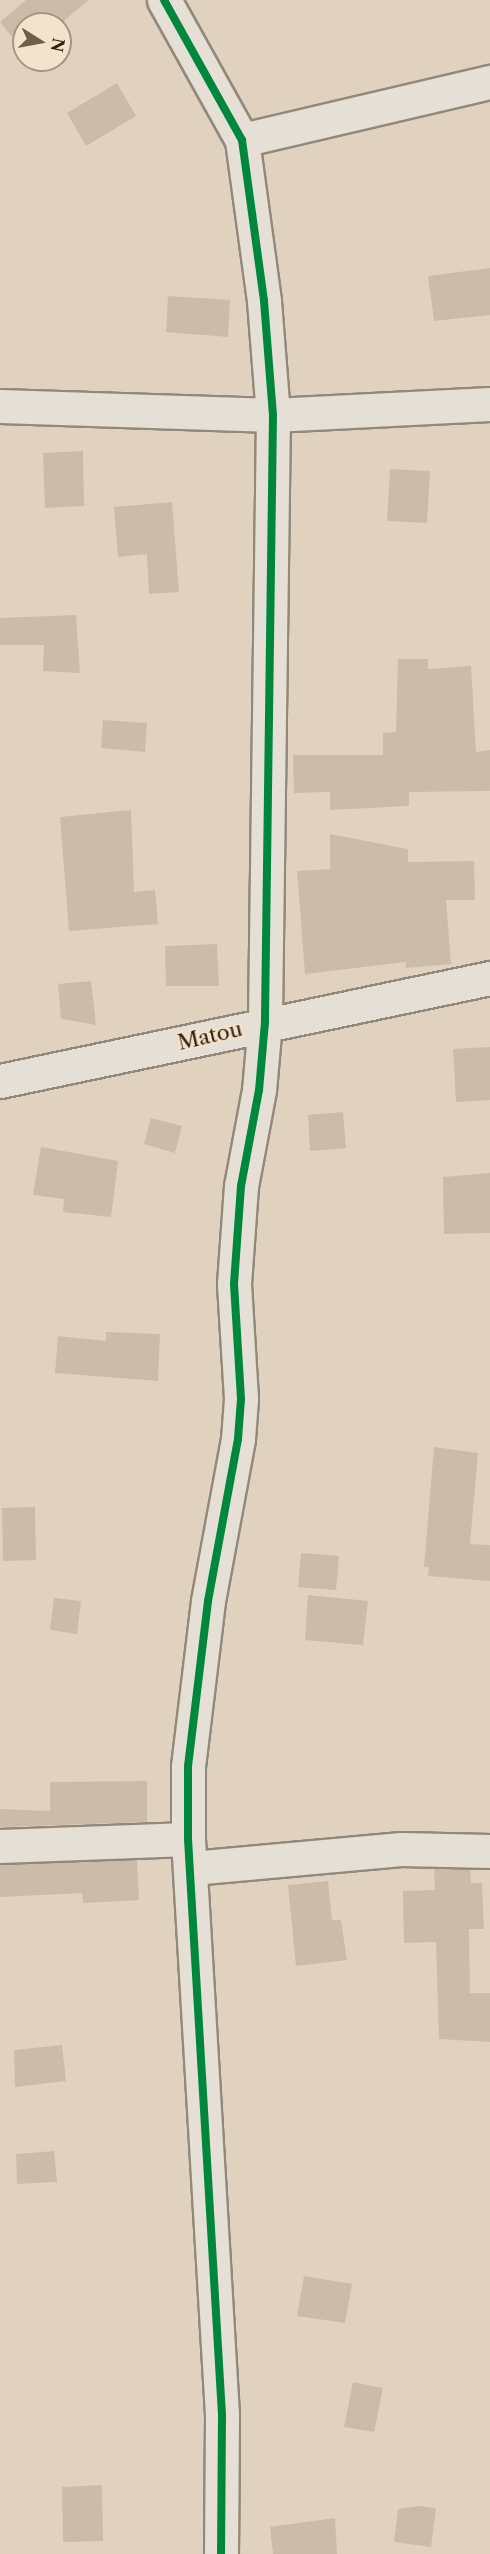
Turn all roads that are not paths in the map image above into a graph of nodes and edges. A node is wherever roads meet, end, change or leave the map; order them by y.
1 (164, 0) edge
2 (490, 82) edge
3 (243, 140) junction
4 (490, 404) edge
5 (0, 406) edge
6 (273, 415) junction
7 (490, 978) edge
8 (265, 1022) junction
9 (0, 1081) edge
10 (0, 1846) edge
11 (490, 1851) edge
12 (190, 1854) junction
13 (220, 2554) edge

1 - 3 street
2 - 3 street
3 - 6 street
4 - 6 street
5 - 6 street
6 - 8 street
7 - 8 street, Matou
8 - 9 street, Matou
8 - 12 street
10 - 12 street
11 - 12 street
12 - 13 street

